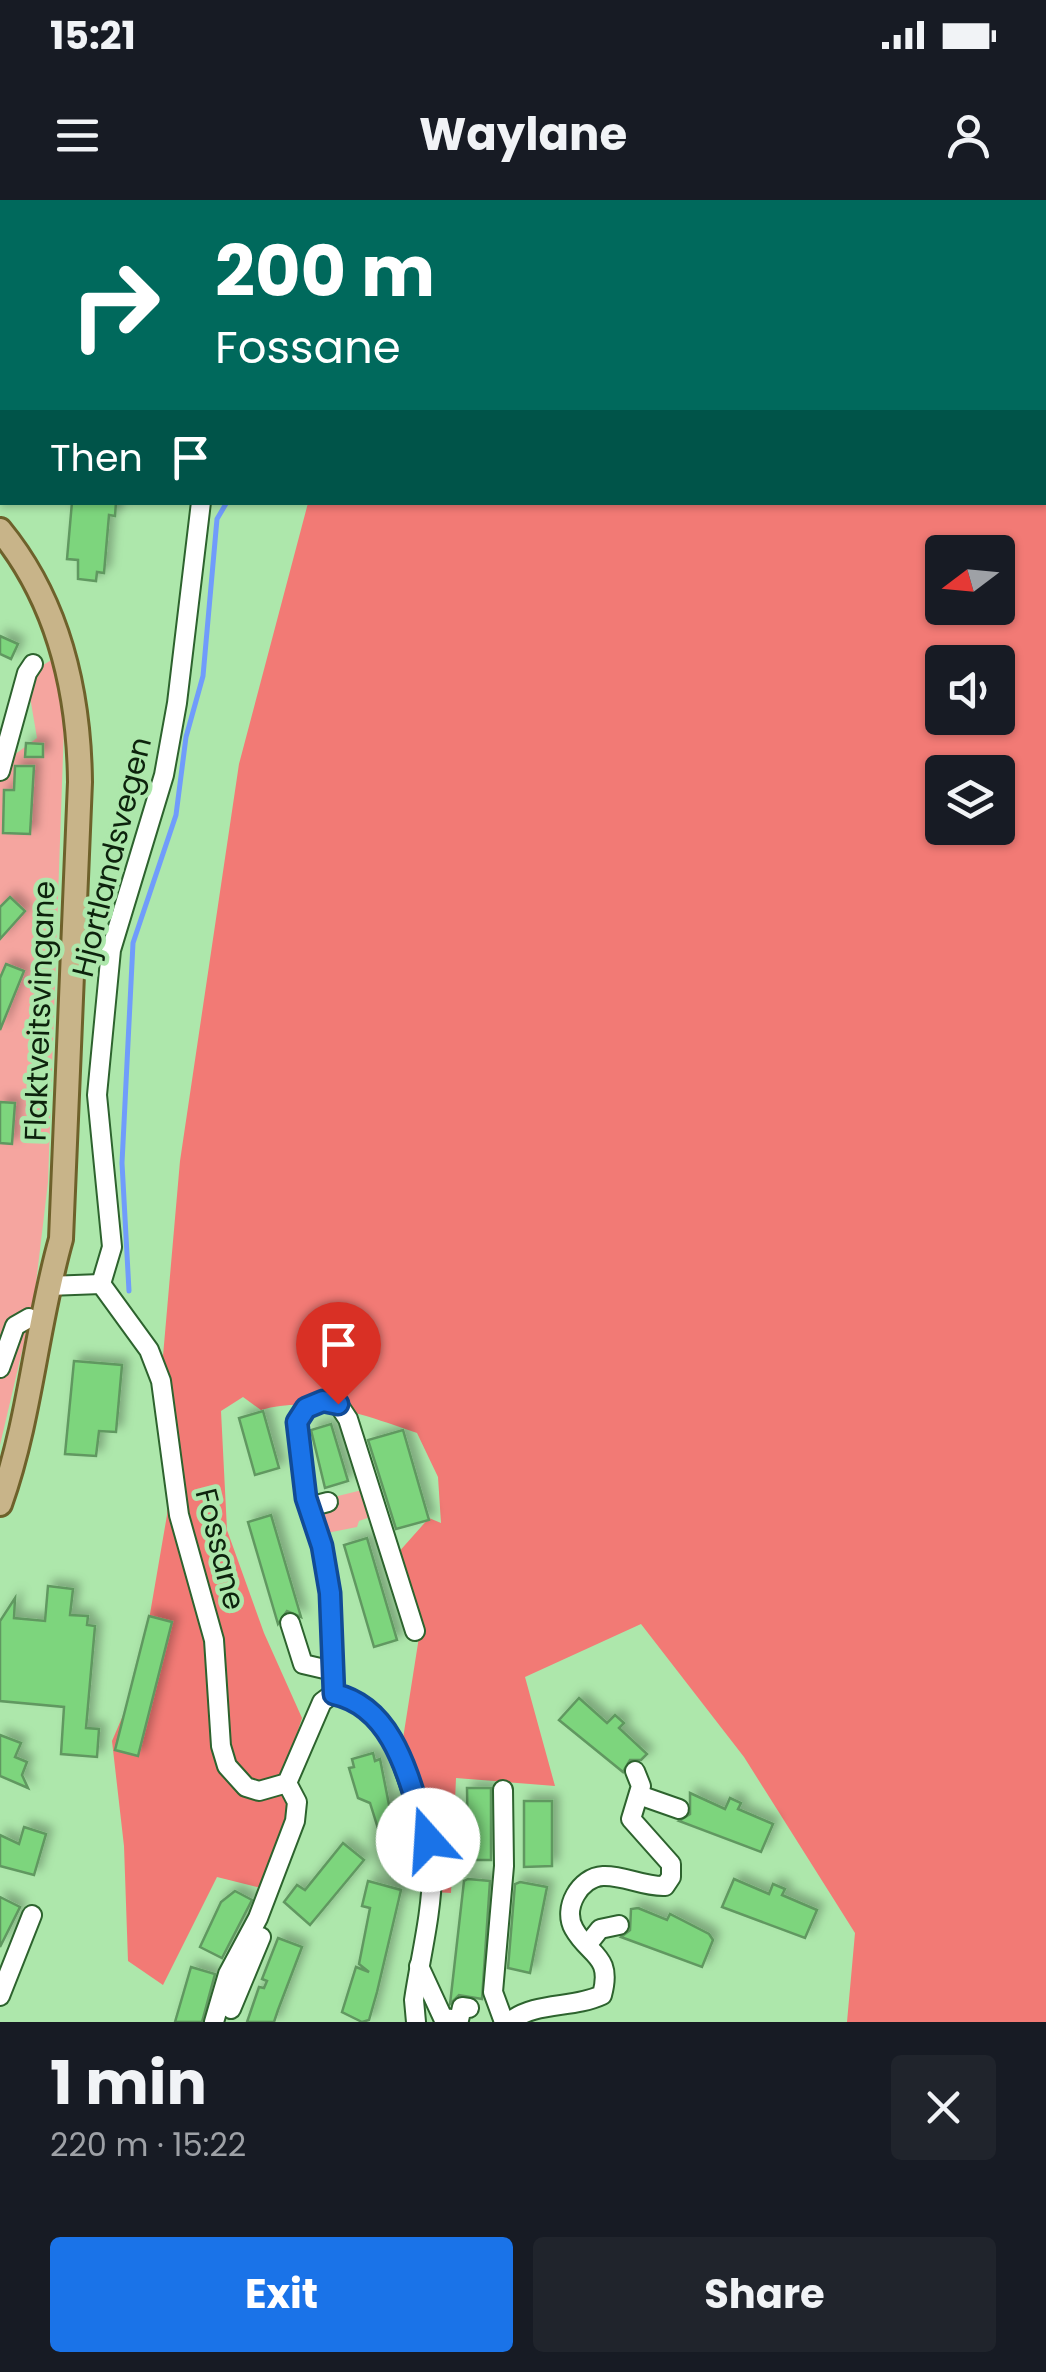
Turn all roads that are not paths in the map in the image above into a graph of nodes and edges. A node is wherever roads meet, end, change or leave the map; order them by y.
1 (201, 505) edge
2 (0, 530) edge
3 (33, 664) dead end
4 (0, 771) edge
5 (101, 1284) junction
6 (48, 1286) junction
7 (30, 1318) dead end
8 (0, 1368) edge
9 (328, 1502) dead end
10 (0, 1504) edge
11 (309, 1507) junction
12 (290, 1623) dead end
13 (414, 1632) dead end
14 (333, 1671) junction
15 (334, 1694) junction
16 (636, 1771) dead end
17 (287, 1782) junction
18 (503, 1790) dead end
19 (639, 1794) junction
20 (680, 1808) dead end
21 (32, 1915) dead end
22 (619, 1925) dead end
23 (261, 1937) dead end
24 (588, 1944) junction
25 (238, 1958) junction
26 (419, 1966) junction
27 (0, 1996) edge
28 (469, 2008) dead end
29 (230, 2015) edge
30 (214, 2022) edge
31 (416, 2022) edge
32 (506, 2022) edge

1 - 5 street, Hjortlandsvegen
2 - 6 main road, Flaktveitsvingane
3 - 4 street
5 - 6 street
5 - 17 street, Fossane
6 - 10 main road, Flaktveitsvingane
7 - 8 street
9 - 11 street
11 - 13 street
11 - 14 street
12 - 14 street, Fossane
14 - 15 street
15 - 17 street
15 - 26 street
16 - 19 street
17 - 25 street
18 - 32 street
19 - 20 street
19 - 24 street
21 - 27 street
22 - 24 street
23 - 29 street
24 - 32 street
25 - 29 street
25 - 30 street
26 - 28 street
26 - 31 street

